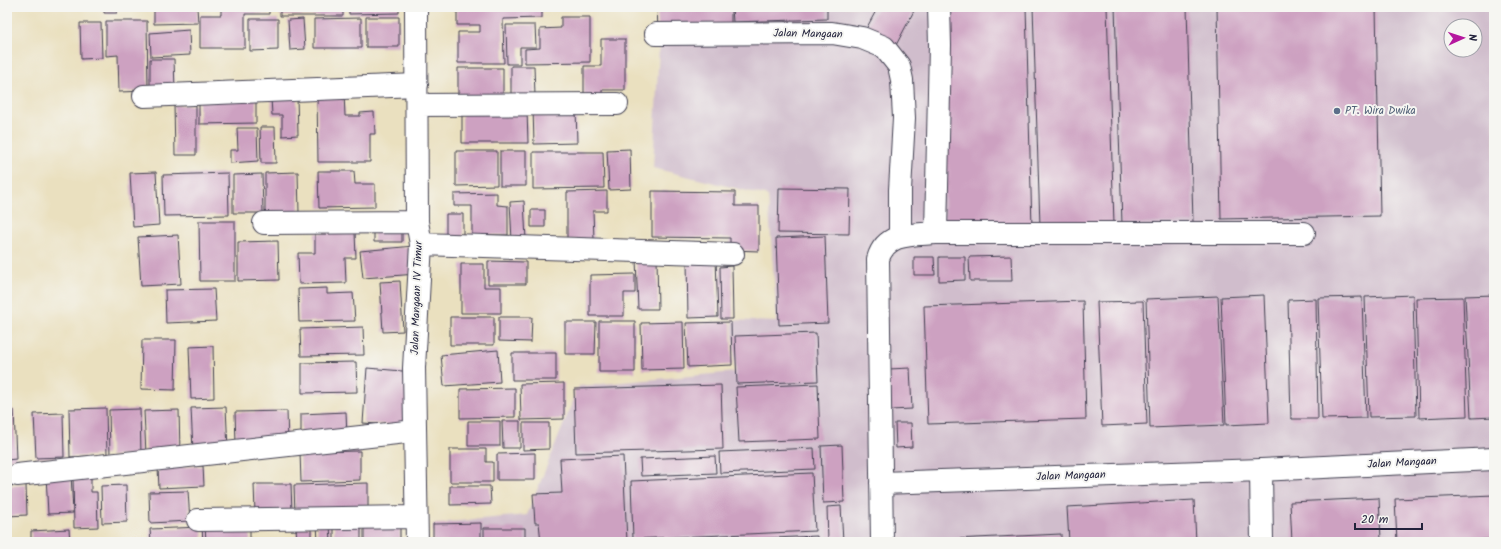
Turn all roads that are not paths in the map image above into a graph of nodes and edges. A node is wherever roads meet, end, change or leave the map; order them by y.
1 (416, 7) edge
2 (939, 7) edge
3 (656, 34) dead end
4 (417, 95) junction
5 (144, 96) dead end
6 (617, 104) dead end
7 (417, 222) junction
8 (264, 223) dead end
9 (936, 233) junction
10 (1304, 233) dead end
11 (900, 236) junction
12 (420, 244) junction
13 (734, 254) dead end
14 (415, 431) junction
15 (1494, 459) edge
16 (1262, 470) junction
17 (17, 475) dead end
18 (881, 483) junction
19 (416, 517) junction
20 (198, 520) dead end
21 (417, 542) edge
22 (882, 542) edge
23 (1262, 542) edge

1 - 4 street, Jalan Mangaan IV Timur
2 - 9 street
3 - 11 street, Jalan Mangaan
4 - 5 street
4 - 6 street
4 - 7 street, Jalan Mangaan IV Timur
7 - 8 street
7 - 12 street, Jalan Mangaan IV Timur
9 - 10 street
9 - 11 street
11 - 18 street
12 - 13 street
12 - 14 street, Jalan Mangaan IV Timur
14 - 17 street
14 - 19 street, Jalan Mangaan IV Timur
15 - 16 street, Jalan Mangaan
16 - 18 street, Jalan Mangaan
16 - 23 street
18 - 22 street
19 - 20 street
19 - 21 street, Jalan Mangaan IV Timur

